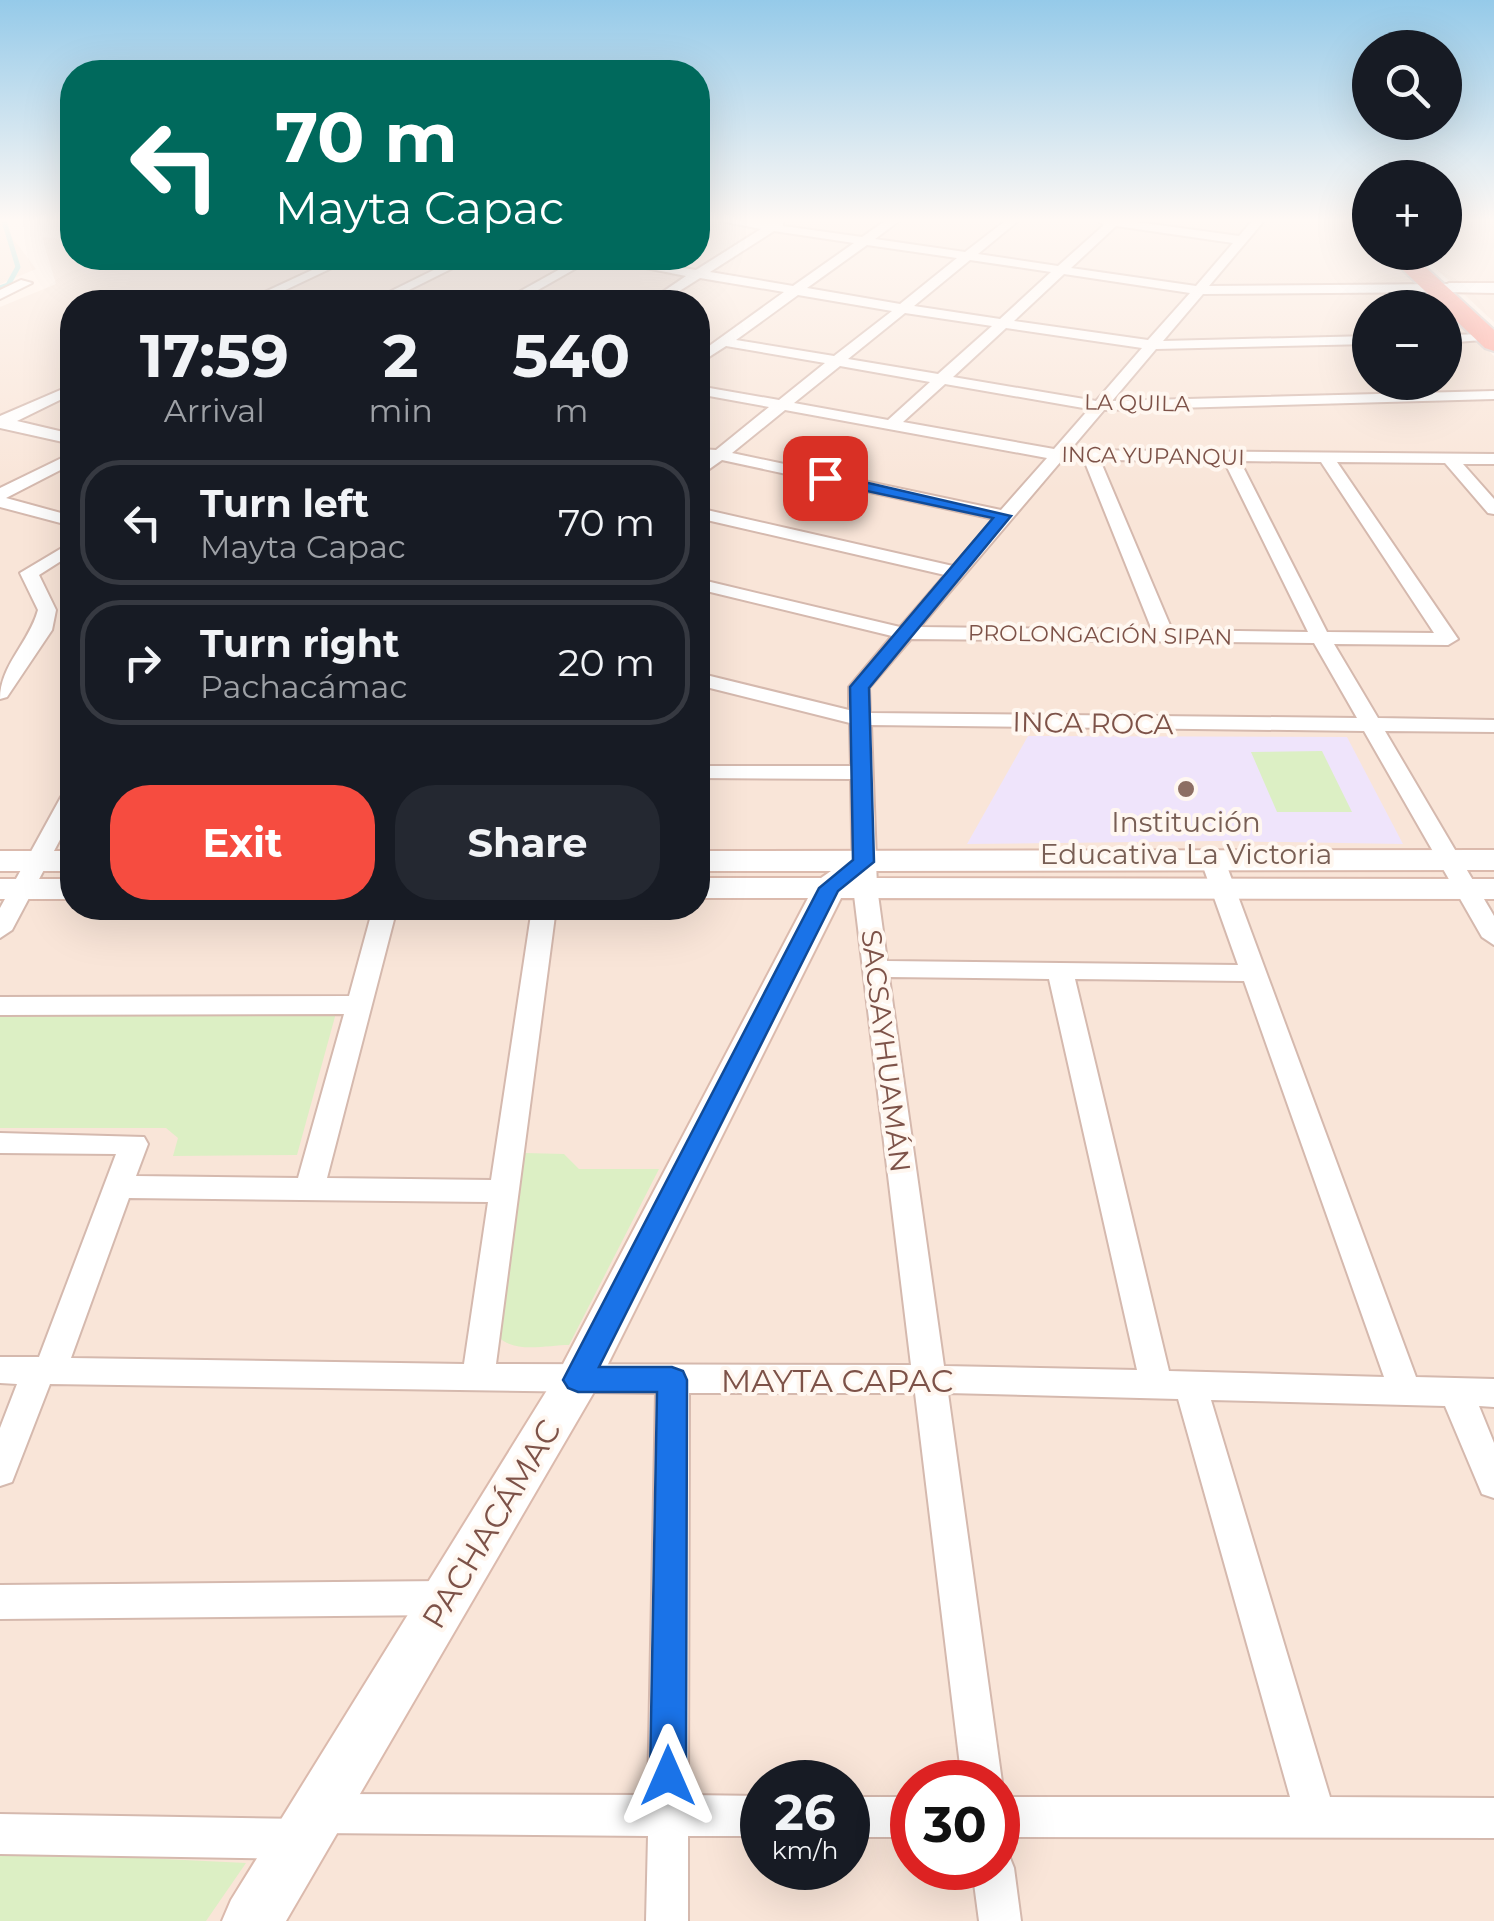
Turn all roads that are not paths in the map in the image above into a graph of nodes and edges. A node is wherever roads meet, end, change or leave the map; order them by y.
1 (768, 311) edge
2 (897, 311) edge
3 (919, 311) edge
4 (1013, 311) edge
5 (1180, 311) edge
6 (1466, 311) edge
7 (1001, 322) junction
8 (1492, 336) edge
9 (1462, 338) edge
10 (1352, 340) edge
11 (724, 342) junction
12 (1150, 345) junction
13 (710, 352) edge
14 (836, 361) junction
15 (941, 380) junction
16 (710, 392) edge
17 (60, 394) edge
18 (1494, 395) edge
19 (778, 405) junction
20 (1098, 406) junction
21 (1, 422) edge
22 (890, 426) junction
23 (60, 436) edge
24 (710, 453) edge
25 (718, 455) junction
26 (1059, 455) junction
27 (1091, 457) junction
28 (1230, 458) junction
29 (1326, 458) junction
30 (1450, 459) junction
31 (1494, 459) edge
32 (710, 462) edge
33 (60, 465) edge
34 (0, 498) edge
35 (1494, 509) edge
36 (710, 516) edge
37 (1004, 516) junction
38 (60, 517) edge
39 (60, 555) edge
40 (954, 572) junction
41 (710, 587) edge
42 (904, 634) junction
43 (1164, 635) junction
44 (1321, 638) junction
45 (710, 682) edge
46 (0, 693) edge
47 (860, 720) junction
48 (1494, 726) edge
49 (1372, 727) junction
50 (710, 772) edge
51 (860, 773) junction
52 (60, 816) edge
53 (1494, 860) edge
54 (0, 861) edge
55 (710, 862) edge
56 (60, 865) edge
57 (1218, 875) junction
58 (853, 879) junction
59 (20, 880) edge
60 (1472, 880) edge
61 (60, 887) edge
62 (710, 887) edge
63 (381, 920) edge
64 (542, 920) edge
65 (0, 930) edge
66 (1494, 936) edge
67 (875, 969) junction
68 (1060, 971) junction
69 (1254, 973) junction
70 (356, 1005) junction
71 (0, 1006) edge
72 (0, 1143) edge
73 (118, 1188) junction
74 (310, 1190) junction
75 (502, 1191) junction
76 (0, 1370) edge
77 (44, 1370) junction
78 (478, 1378) junction
79 (929, 1379) junction
80 (578, 1380) junction
81 (672, 1380) junction
82 (1173, 1385) junction
83 (1406, 1391) junction
84 (1456, 1392) junction
85 (1494, 1393) edge
86 (0, 1471) edge
87 (1494, 1483) edge
88 (446, 1598) junction
89 (0, 1602) edge
90 (979, 1760) edge
91 (668, 1816) junction
92 (740, 1816) edge
93 (1020, 1817) edge
94 (1316, 1818) junction
95 (1494, 1818) edge
96 (311, 1827) junction
97 (0, 1834) edge
98 (996, 1890) edge
99 (252, 1921) edge
100 (668, 1921) edge
101 (1000, 1921) edge

1 - 11 street
2 - 14 street
3 - 7 street
4 - 7 street
5 - 12 street, SACSAYHUAMÁN
6 - 8 highway
7 - 12 street
7 - 15 street
8 - 9 street
10 - 12 street
11 - 13 street
11 - 14 street, LA QUILA
12 - 20 street, SACSAYHUAMÁN
14 - 15 street, LA QUILA
14 - 19 street
15 - 20 street, LA QUILA
15 - 22 street
16 - 19 street, INCA YUPANQUI
17 - 21 street
18 - 20 street, LA QUILA
19 - 22 street, INCA YUPANQUI
19 - 25 street
20 - 26 street, SACSAYHUAMÁN
21 - 23 street
22 - 26 street, INCA YUPANQUI
24 - 25 street
25 - 32 street
25 - 37 street
26 - 27 street, INCA YUPANQUI
26 - 37 street, SACSAYHUAMÁN
27 - 28 street, INCA YUPANQUI
27 - 43 street
28 - 29 street, INCA YUPANQUI
28 - 44 street
29 - 30 street, INCA YUPANQUI
29 - 44 street, PROLONGACIÓN SIPAN
30 - 31 street, INCA YUPANQUI
30 - 35 street
33 - 34 street
34 - 38 street
36 - 40 street
37 - 40 street, SACSAYHUAMÁN
39 - 46 street
40 - 42 street, SACSAYHUAMÁN
41 - 42 street, PROLONGACIÓN SIPAN
42 - 43 street, PROLONGACIÓN SIPAN
42 - 47 street, SACSAYHUAMÁN
43 - 44 street, PROLONGACIÓN SIPAN
44 - 49 street
45 - 47 street, INCA ROCA
47 - 49 street, INCA ROCA
47 - 51 street, SACSAYHUAMÁN
48 - 49 street, INCA ROCA
49 - 60 street
50 - 51 street
51 - 58 street, SACSAYHUAMÁN
52 - 59 street
53 - 60 street
54 - 59 street
55 - 58 street
56 - 59 street
57 - 58 street
57 - 60 street
57 - 69 street
58 - 62 street
58 - 67 street, SACSAYHUAMÁN
58 - 80 street, PACHACÁMAC
59 - 61 street
59 - 65 street
60 - 66 street
63 - 70 street
64 - 75 street
67 - 68 street
67 - 79 street, SACSAYHUAMÁN
68 - 69 street
68 - 82 street
69 - 83 street
70 - 71 street
70 - 74 street
72 - 73 street
73 - 74 street
73 - 77 street
74 - 75 street
75 - 78 street
76 - 77 street, MAYTA CAPAC
77 - 78 street, MAYTA CAPAC
77 - 86 street
78 - 80 street, MAYTA CAPAC
79 - 81 street, MAYTA CAPAC
79 - 82 street, MAYTA CAPAC
79 - 90 street, SACSAYHUAMÁN
80 - 81 street, MAYTA CAPAC
80 - 88 street, PACHACÁMAC
81 - 91 street
82 - 83 street, MAYTA CAPAC
82 - 94 street
83 - 84 street, MAYTA CAPAC
84 - 85 street, MAYTA CAPAC
84 - 87 street
88 - 89 street
88 - 96 street, PACHACÁMAC
91 - 92 street
91 - 96 street
91 - 100 street
93 - 94 street
94 - 95 street
96 - 97 street
96 - 99 street, PACHACÁMAC
98 - 101 street

